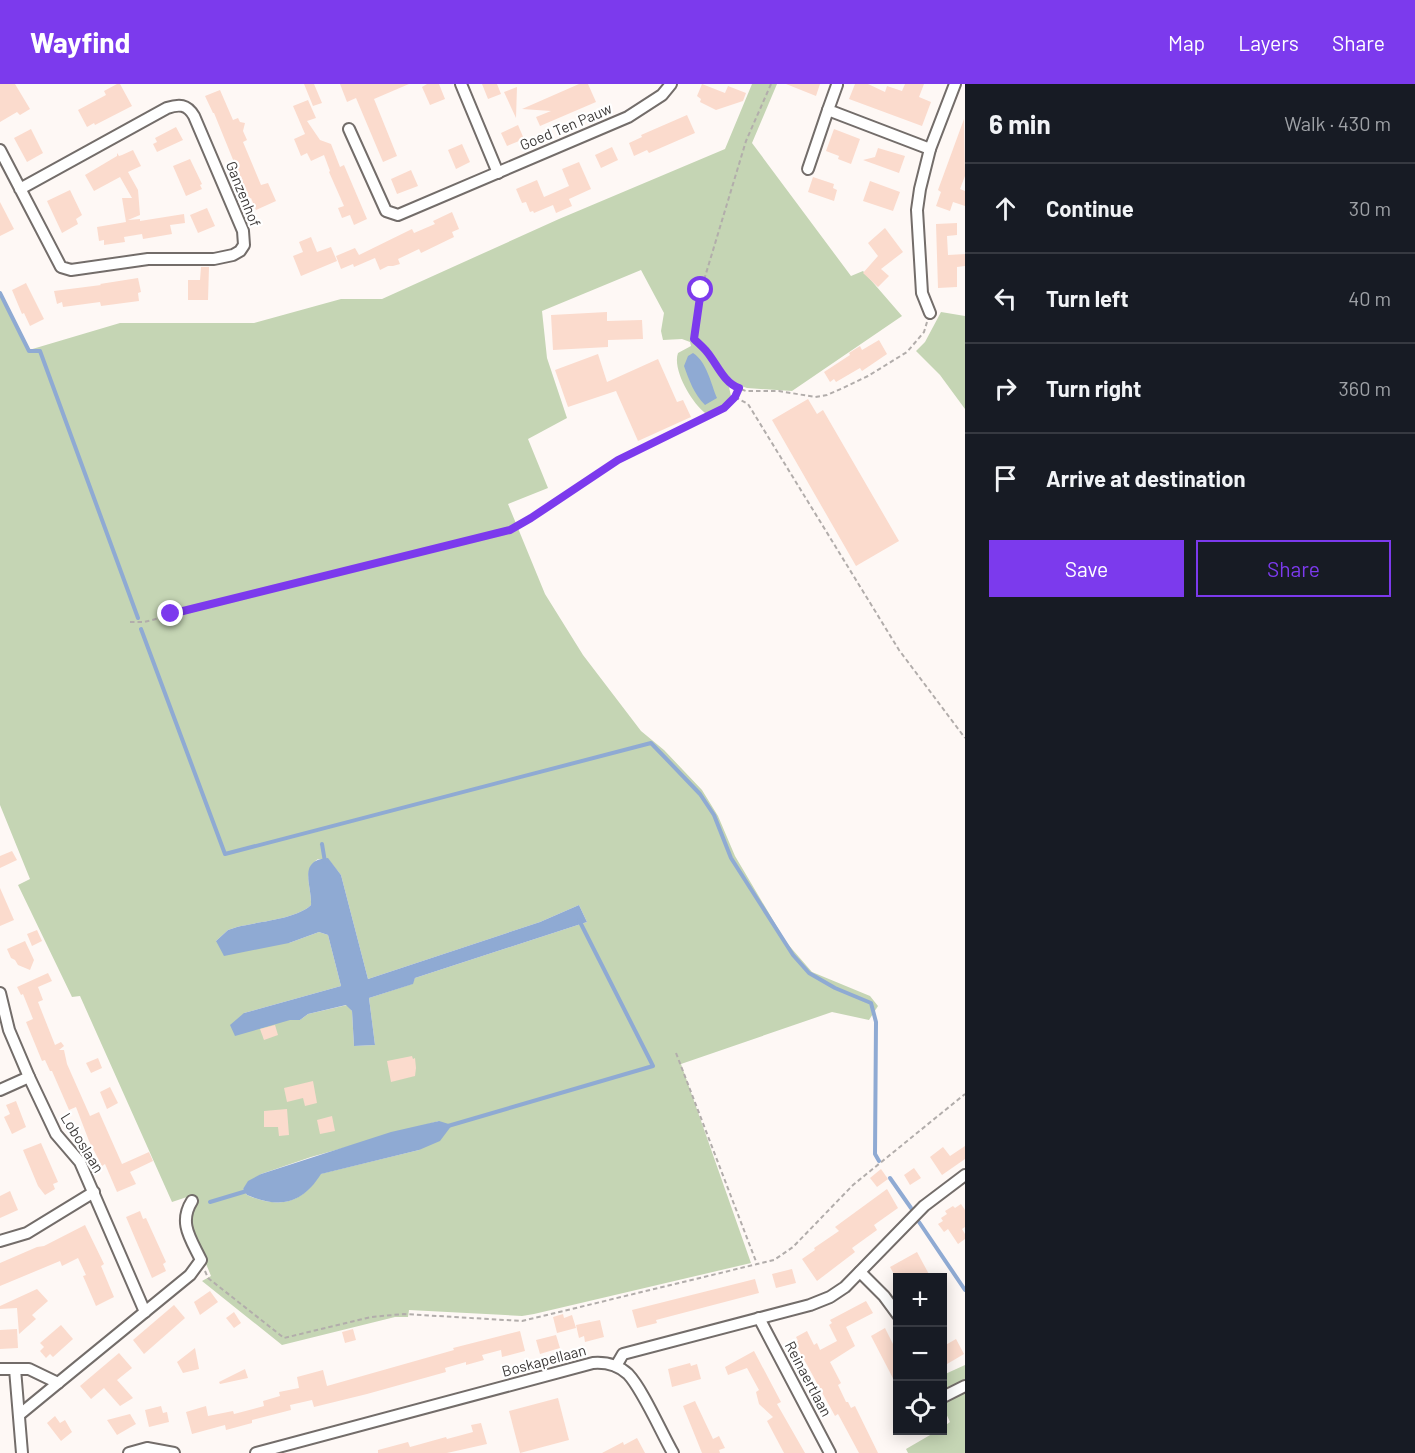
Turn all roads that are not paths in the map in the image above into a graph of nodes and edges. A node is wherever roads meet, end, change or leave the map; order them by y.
1 (461, 84) edge
2 (671, 84) edge
3 (955, 84) edge
4 (837, 85) edge
5 (828, 110) junction
6 (349, 129) dead end
7 (930, 149) junction
8 (0, 150) edge
9 (808, 169) dead end
10 (498, 173) junction
11 (20, 189) junction
12 (930, 313) road end
13 (0, 993) edge
14 (29, 1077) junction
15 (0, 1090) edge
16 (965, 1176) edge
17 (94, 1192) junction
18 (192, 1201) dead end
19 (0, 1241) edge
20 (860, 1272) junction
21 (893, 1309) edge
22 (145, 1312) junction
23 (759, 1318) junction
24 (616, 1366) junction
25 (15, 1369) junction
26 (0, 1370) edge
27 (58, 1383) junction
28 (965, 1386) edge
29 (947, 1395) edge
30 (19, 1415) junction
31 (22, 1453) edge
32 (129, 1453) edge
33 (174, 1453) edge
34 (256, 1453) edge
35 (673, 1453) edge
36 (830, 1453) edge

1 - 10 street
2 - 10 street, Goed Ten Pauw
3 - 7 street
4 - 5 street
5 - 7 street
5 - 9 street
6 - 10 street, Goed Ten Pauw
7 - 12 street
8 - 11 street, Ganzenhof
11 - 11 street, Ganzenhof
13 - 14 street, Loboslaan
14 - 15 street
14 - 17 street, Loboslaan
16 - 20 street
17 - 19 street, Loboslaan
17 - 22 street, Loboslaan
18 - 22 street
20 - 21 street
20 - 23 street
22 - 27 street
23 - 24 street
23 - 36 street, Reinaertlaan
24 - 34 street, Boskapellaan
24 - 35 street
25 - 26 street
25 - 27 street
25 - 30 street
27 - 30 street
28 - 29 street
30 - 31 street
32 - 33 street

